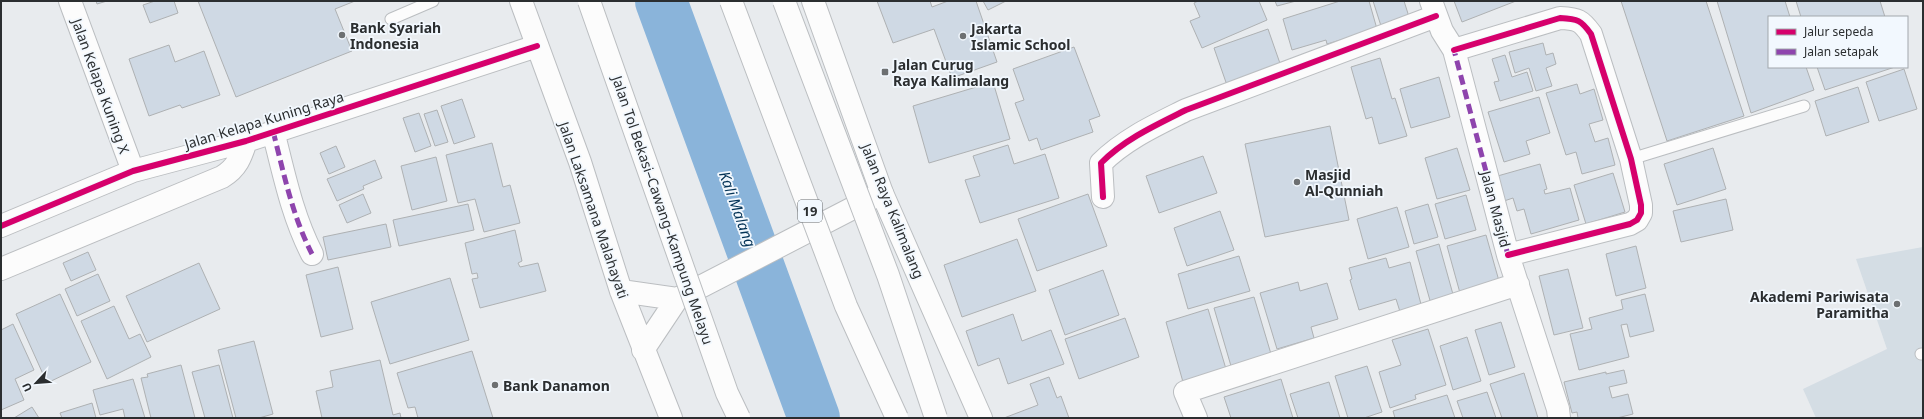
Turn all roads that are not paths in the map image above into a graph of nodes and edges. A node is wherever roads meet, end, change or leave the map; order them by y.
1 (70, 1) edge
2 (433, 1) edge
3 (521, 1) edge
4 (590, 1) edge
5 (731, 1) edge
6 (784, 1) edge
7 (813, 1) edge
8 (1434, 8) edge
9 (391, 19) dead end
10 (537, 46) junction
11 (1454, 50) junction
12 (1804, 106) dead end
13 (273, 131) junction
14 (246, 141) junction
15 (1631, 159) junction
16 (132, 171) junction
17 (882, 193) junction
18 (1103, 197) dead end
19 (1, 226) edge
20 (312, 254) dead end
21 (1508, 255) junction
22 (1, 269) edge
23 (1518, 284) junction
24 (621, 291) junction
25 (681, 296) junction
26 (643, 350) junction
27 (670, 418) edge
28 (739, 418) edge
29 (896, 418) edge
30 (936, 418) edge
31 (981, 418) edge
32 (1196, 418) edge
33 (1559, 418) edge

1 - 16 main road, Jalan Kelapa Kuning X
2 - 9 lane
3 - 10 main road, Jalan Laksamana Malahayati
4 - 28 main road, Jalan Tol Bekasi–Cawang–Kampung Melayu, bridge
5 - 29 main road, 19, bridge
6 - 30 main road, bridge
7 - 17 main road, Jalan Raya Kalimalang
8 - 11 main road, Jalan Masjid
8 - 18 main road
10 - 13 main road, Jalan Kelapa Kuning Raya
10 - 24 main road, Jalan Laksamana Malahayati
11 - 15 main road
11 - 21 main road, Jalan Masjid
12 - 15 lane
13 - 14 main road, Jalan Kelapa Kuning Raya
13 - 20 main road
14 - 16 main road, Jalan Kelapa Kuning Raya
14 - 22 main road, Jalan Kelapa Kuning Raya
15 - 21 main road
16 - 19 main road, Jalan Kelapa Kuning Raya
17 - 25 main road, bridge
17 - 31 main road, Jalan Raya Kalimalang
21 - 23 main road, Jalan Masjid
23 - 32 main road
23 - 33 main road, Jalan Masjid
24 - 25 main road
24 - 26 main road, Jalan Laksamana Malahayati
25 - 26 main road
26 - 27 main road, Jalan Laksamana Malahayati

